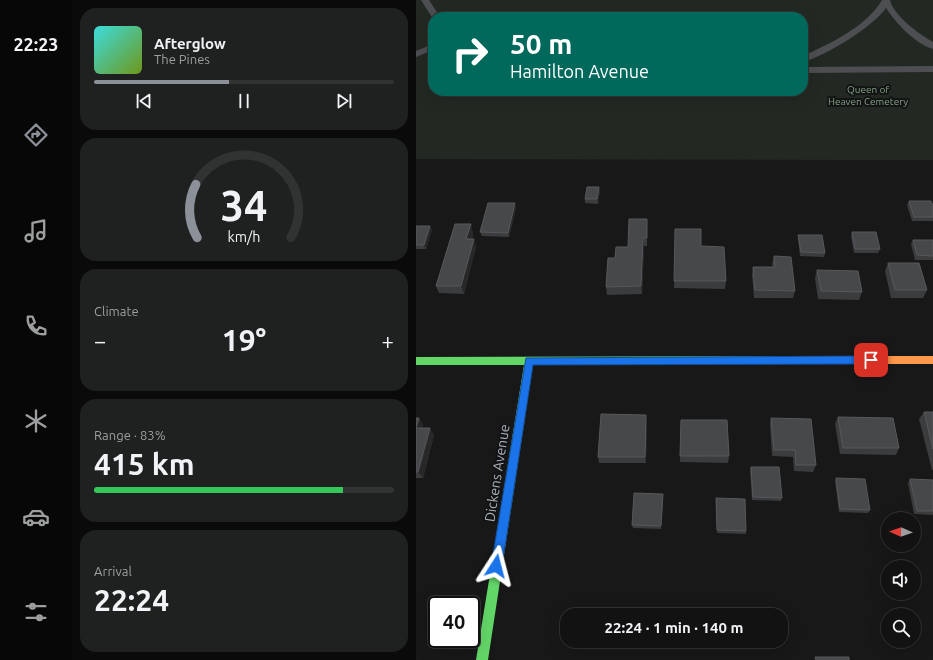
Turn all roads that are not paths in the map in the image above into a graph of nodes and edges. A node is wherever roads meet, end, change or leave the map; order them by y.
1 (424, 0) edge
2 (886, 1) edge
3 (432, 12) edge
4 (933, 46) edge
5 (428, 49) edge
6 (416, 54) edge
7 (808, 56) edge
8 (933, 69) edge
9 (808, 70) edge
10 (933, 360) edge
11 (416, 361) edge
12 (529, 361) junction
13 (482, 660) edge

1 - 3 lane
2 - 4 lane
2 - 7 lane
5 - 6 lane
8 - 9 lane
10 - 12 street
11 - 12 street
12 - 13 street, Dickens Avenue

